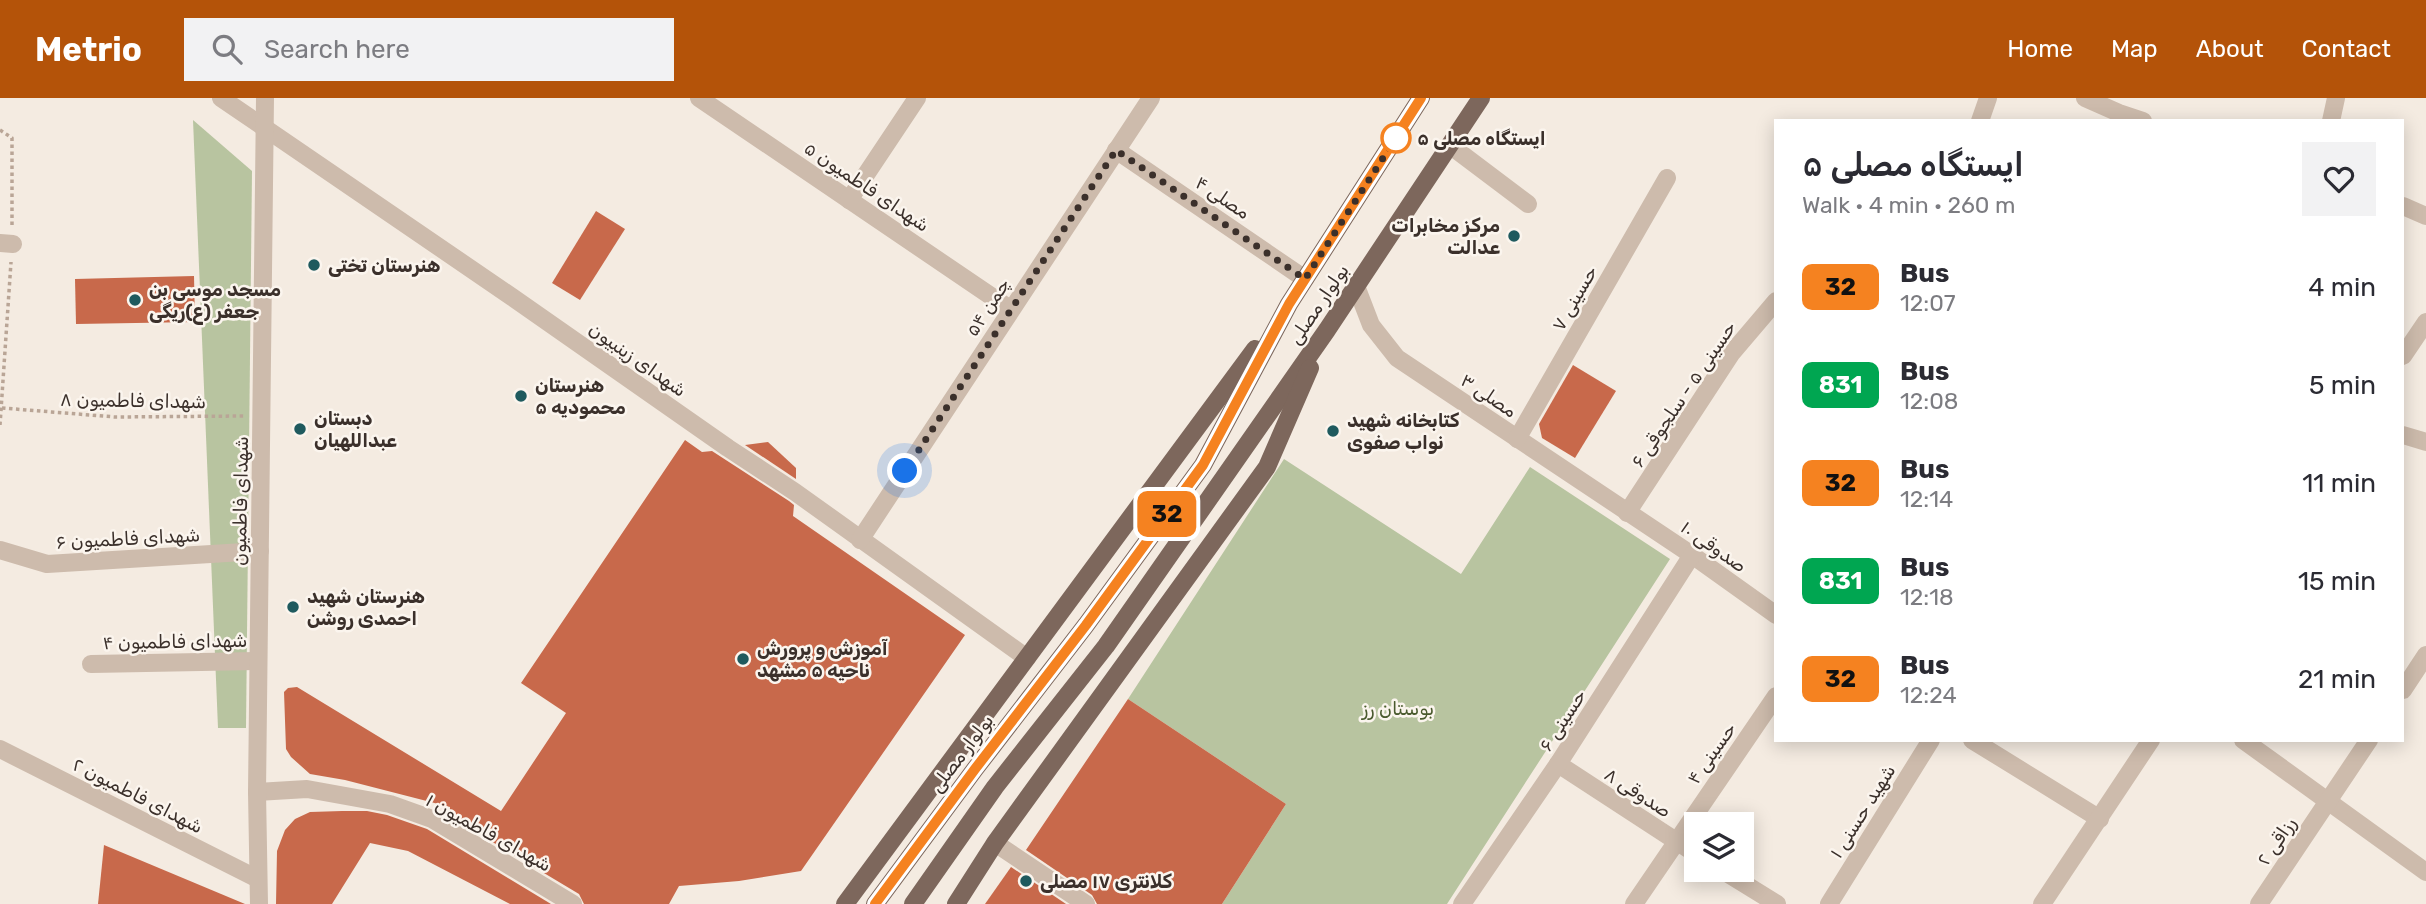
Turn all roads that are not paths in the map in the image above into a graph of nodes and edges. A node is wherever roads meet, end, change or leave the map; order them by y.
1 (222, 98) edge
2 (265, 98) edge
3 (699, 98) edge
4 (917, 98) edge
5 (1151, 98) edge
6 (1422, 98) edge
7 (1481, 98) edge
8 (1988, 98) edge
9 (2085, 98) edge
10 (2336, 98) edge
11 (2120, 111) edge
12 (1981, 119) edge
13 (2138, 119) edge
14 (2331, 119) edge
15 (265, 128) junction
16 (1451, 146) junction
17 (1116, 150) junction
18 (1667, 178) dead end
19 (849, 200) junction
20 (1528, 204) dead end
21 (2404, 206) edge
22 (2426, 216) edge
23 (1305, 279) junction
24 (1356, 286) junction
25 (1774, 303) edge
26 (1289, 304) junction
27 (1010, 309) junction
28 (2426, 322) edge
29 (1326, 330) junction
30 (2404, 355) edge
31 (2404, 435) edge
32 (1517, 439) junction
33 (2426, 442) edge
34 (1627, 513) junction
35 (860, 540) junction
36 (0, 550) edge
37 (260, 551) junction
38 (1692, 555) junction
39 (1774, 614) edge
40 (2426, 656) edge
41 (1027, 658) junction
42 (258, 661) junction
43 (92, 664) dead end
44 (2404, 689) edge
45 (1774, 698) edge
46 (1930, 742) edge
47 (1975, 742) edge
48 (2150, 742) edge
49 (2246, 742) edge
50 (2368, 742) edge
51 (0, 749) edge
52 (1558, 764) junction
53 (257, 792) junction
54 (2328, 802) junction
55 (2100, 819) junction
56 (1675, 841) junction
57 (995, 843) junction
58 (1684, 846) edge
59 (2426, 872) edge
60 (258, 879) junction
61 (1741, 882) edge
62 (259, 904) edge
63 (573, 904) edge
64 (845, 904) edge
65 (875, 904) edge
66 (913, 904) edge
67 (956, 904) edge
68 (1086, 904) edge
69 (1462, 904) edge
70 (1634, 904) edge
71 (1777, 904) edge
72 (1829, 904) edge
73 (2042, 904) edge
74 (2259, 904) edge

1 - 15 street, شهدای زینبیون
2 - 15 street, شهدای فاطمیون
3 - 19 street, شهدای فاطمیون ۵
4 - 19 street
5 - 17 street, چمن ۵۴
6 - 23 main road, بولوار مصلی
7 - 16 main road, بولوار مصلی
8 - 12 street
9 - 11 street
10 - 14 street
11 - 13 street
15 - 35 street, شهدای زینبیون
15 - 37 street, شهدای فاطمیون
16 - 20 street
16 - 24 main road, بولوار مصلی
17 - 23 street, مصلی ۴
17 - 27 street, چمن ۵۴
18 - 32 street, حسینی ۷
19 - 27 street, شهدای فاطمیون ۵
21 - 22 street
23 - 26 main road, بولوار مصلی
24 - 29 main road, بولوار مصلی
24 - 32 street, مصلی ۳
25 - 34 street, حسینی ۵ - سلجوقی ۶
26 - 41 main road
26 - 65 main road, بولوار مصلی
27 - 35 street, چمن ۵۴
28 - 30 street
29 - 57 main road
29 - 66 main road, بولوار مصلی
31 - 33 street
32 - 34 street, مصلی ۳
34 - 38 street, صدوقی ۱۰
35 - 41 street, شهدای زینبیون
36 - 37 street, شهدای فاطمیون ۶
37 - 42 street, شهدای فاطمیون
38 - 39 street, صدوقی ۱۰
38 - 52 street, حسینی ۶
40 - 44 street
41 - 64 main road
42 - 43 street, شهدای فاطمیون ۴
42 - 53 street, شهدای فاطمیون
45 - 56 street, حسینی ۴
46 - 72 street, شهید حسنی ۱
47 - 55 street
48 - 55 street
49 - 54 street
50 - 54 street, رزاقی ۲
51 - 60 street, شهدای فاطمیون ۲
52 - 56 street, صدوقی ۸
52 - 69 street, حسینی ۶
53 - 60 street, شهدای فاطمیون
53 - 63 street, شهدای فاطمیون ۱
54 - 59 street
54 - 74 street, رزاقی ۲
55 - 73 street
56 - 58 street, صدوقی ۸
56 - 70 street, حسینی ۴
57 - 67 main road
57 - 68 street
60 - 62 street, شهدای فاطمیون
61 - 71 street

